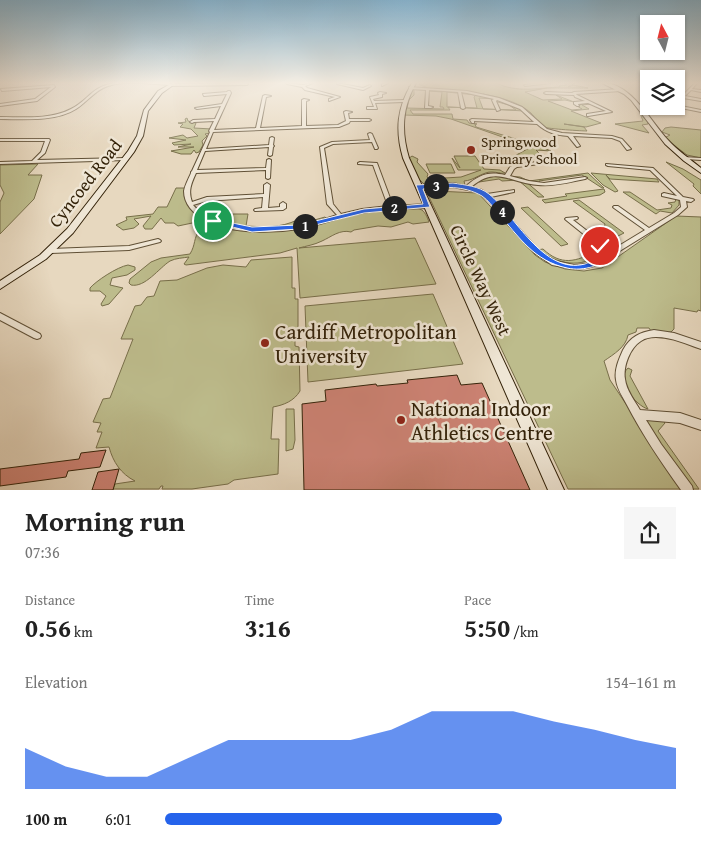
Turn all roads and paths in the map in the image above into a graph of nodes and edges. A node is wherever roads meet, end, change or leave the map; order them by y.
1 (223, 105) edge
2 (78, 106) edge
3 (150, 106) edge
4 (216, 106) edge
5 (263, 106) edge
6 (304, 106) edge
7 (375, 106) edge
8 (403, 106) edge
9 (426, 106) edge
10 (496, 106) edge
11 (513, 106) edge
12 (597, 106) edge
13 (640, 106) edge
14 (431, 107) dead end
15 (198, 108) dead end
16 (368, 108) dead end
17 (685, 108) edge
18 (498, 110) dead end
19 (701, 110) edge
20 (350, 112) dead end
21 (60, 114) junction
22 (588, 115) dead end
23 (0, 118) edge
24 (70, 118) dead end
25 (217, 120) junction
26 (349, 120) junction
27 (369, 120) dead end
28 (192, 122) dead end
29 (473, 122) dead end
30 (500, 122) junction
31 (494, 124) dead end
32 (538, 124) junction
33 (304, 128) junction
34 (258, 129) junction
35 (212, 131) junction
36 (549, 131) junction
37 (370, 134) dead end
38 (570, 135) junction
39 (545, 137) dead end
40 (272, 138) dead end
41 (0, 140) edge
42 (373, 141) junction
43 (272, 146) junction
44 (578, 146) dead end
45 (376, 148) dead end
46 (629, 149) dead end
47 (203, 150) junction
48 (686, 158) junction
49 (126, 159) junction
50 (701, 159) edge
51 (552, 161) dead end
52 (33, 162) junction
53 (0, 163) edge
54 (360, 163) dead end
55 (608, 165) dead end
56 (268, 168) junction
57 (701, 171) edge
58 (193, 172) junction
59 (507, 176) junction
60 (268, 178) dead end
61 (585, 178) dead end
62 (267, 186) dead end
63 (419, 187) junction
64 (468, 187) junction
65 (512, 191) dead end
66 (664, 195) dead end
67 (266, 196) junction
68 (487, 196) junction
69 (680, 198) junction
70 (691, 200) dead end
71 (190, 204) junction
72 (284, 204) dead end
73 (427, 206) junction
74 (616, 207) dead end
75 (392, 208) junction
76 (265, 209) junction
77 (256, 210) dead end
78 (340, 216) junction
79 (575, 218) dead end
80 (648, 230) junction
81 (158, 241) dead end
82 (51, 251) junction
83 (611, 253) junction
84 (0, 286) edge
85 (0, 316) edge
86 (37, 336) dead end
87 (701, 346) edge
88 (637, 415) junction
89 (701, 426) edge
90 (556, 490) edge
91 (688, 490) edge

1 - 25 street
2 - 21 street
3 - 49 street, Cyncoed Road
4 - 15 street
5 - 34 street
6 - 33 street
7 - 16 street
8 - 63 street, Circle Way West
9 - 14 street
10 - 18 street
11 - 32 street
12 - 22 street
13 - 48 street
17 - 19 street
20 - 26 street
21 - 23 street
21 - 24 street
25 - 28 street
25 - 35 street
26 - 27 street
26 - 33 street
29 - 30 street
30 - 31 street
30 - 32 street
32 - 36 street
33 - 34 street
34 - 35 street
35 - 47 street
36 - 38 street
36 - 39 street
37 - 42 street
38 - 44 street
38 - 46 street
40 - 43 street
41 - 52 street
42 - 45 street
42 - 78 street
43 - 47 street
43 - 56 street
47 - 58 street
48 - 50 street
48 - 57 street
49 - 52 street
49 - 82 street, Cyncoed Road
51 - 59 street
52 - 53 street
54 - 75 street
55 - 69 street
56 - 58 street
56 - 60 street
58 - 71 street
59 - 61 street
59 - 64 street
62 - 67 street
63 - 64 street
63 - 73 street, Circle Way West
64 - 68 street
65 - 68 street
66 - 69 street
67 - 71 street
67 - 76 street
68 - 83 street
69 - 70 street
69 - 80 street
71 - 78 street
72 - 76 street
73 - 75 street
73 - 90 street, Circle Way West
74 - 80 street
75 - 78 street
76 - 77 street
79 - 83 street
80 - 83 street
81 - 82 street
82 - 84 street, Cyncoed Road
85 - 86 street
87 - 88 street
88 - 89 street
88 - 91 street

